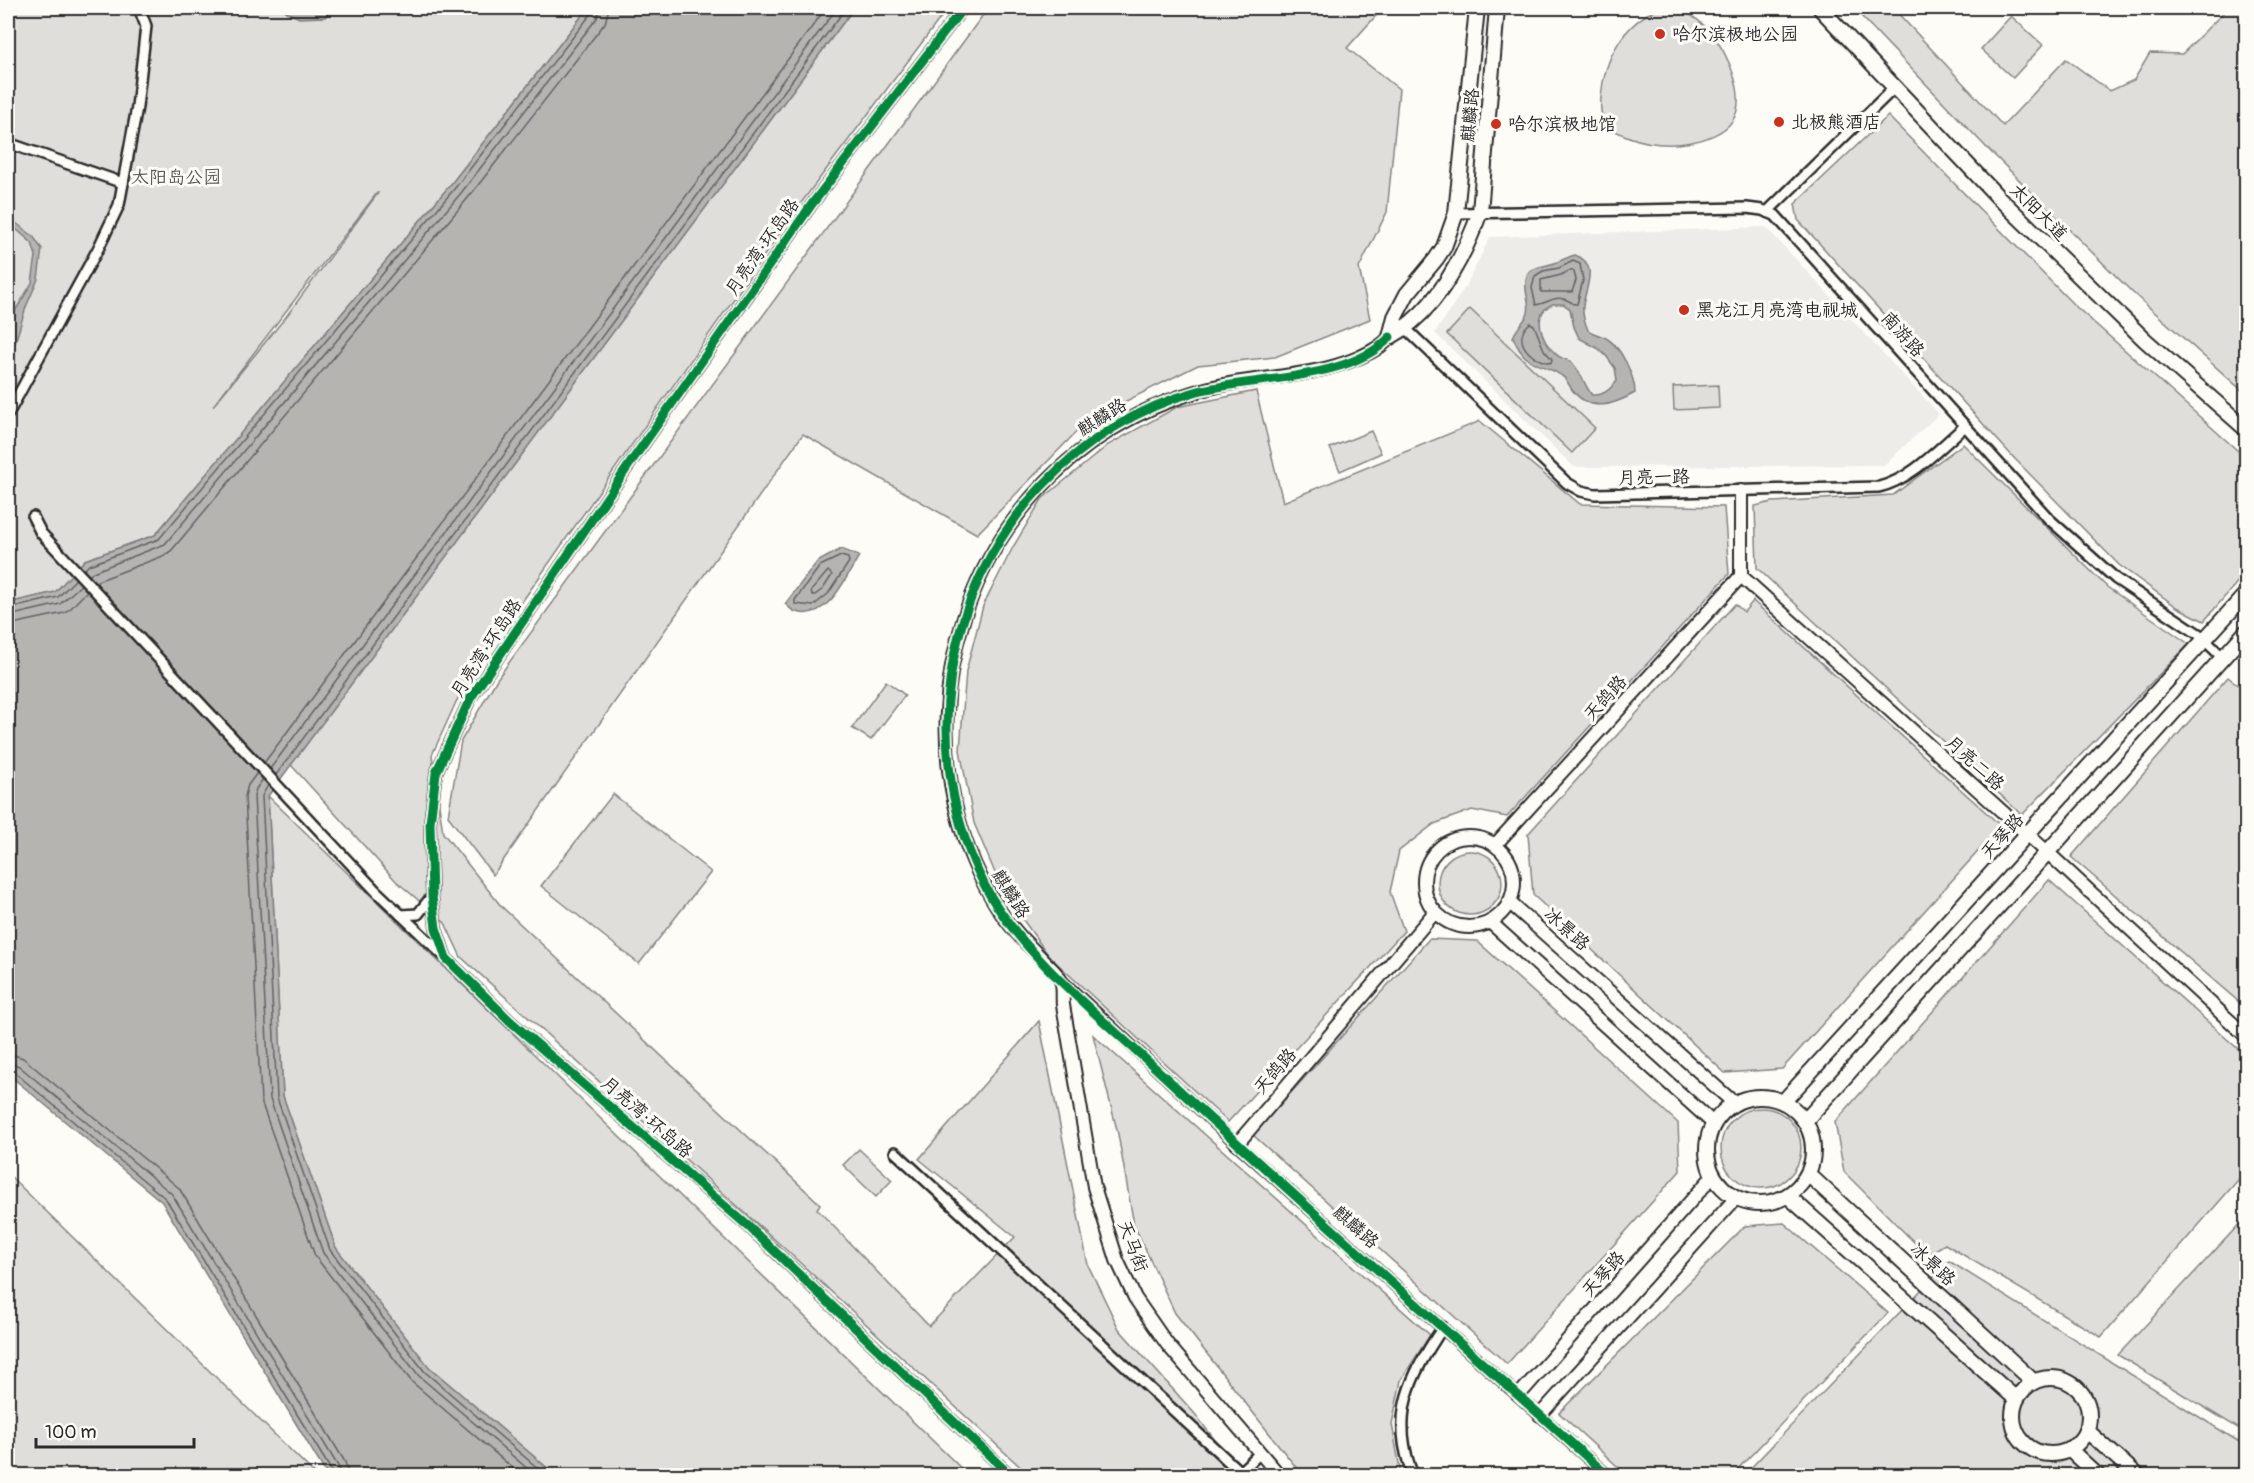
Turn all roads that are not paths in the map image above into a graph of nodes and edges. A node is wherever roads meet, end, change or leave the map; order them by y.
1 (139, 8) edge
2 (963, 8) edge
3 (1477, 8) edge
4 (1497, 8) edge
5 (1820, 8) edge
6 (1894, 88) junction
7 (8, 143) edge
8 (123, 183) junction
9 (1480, 212) junction
10 (1767, 212) junction
11 (1456, 213) junction
12 (1395, 317) junction
13 (1405, 329) junction
14 (1390, 337) junction
15 (8, 414) edge
16 (1964, 427) junction
17 (2247, 429) edge
18 (1741, 491) junction
19 (33, 517) dead end
20 (1741, 576) junction
21 (2247, 594) edge
22 (2247, 632) edge
23 (2205, 640) junction
24 (2222, 657) junction
25 (2028, 835) junction
26 (1495, 845) junction
27 (2047, 852) junction
28 (432, 896) junction
29 (1509, 902) junction
30 (1435, 912) junction
31 (401, 915) junction
32 (1490, 922) junction
33 (446, 958) junction
34 (1061, 980) junction
35 (2247, 1036) edge
36 (1784, 1102) junction
37 (1734, 1103) junction
38 (1805, 1121) junction
39 (1714, 1124) junction
40 (1236, 1144) junction
41 (895, 1152) dead end
42 (1808, 1174) junction
43 (1713, 1176) junction
44 (1788, 1196) junction
45 (1736, 1198) junction
46 (1443, 1327) junction
47 (2033, 1381) junction
48 (1519, 1395) junction
49 (2016, 1400) junction
50 (1540, 1414) junction
51 (2086, 1430) junction
52 (2069, 1449) junction
53 (1260, 1452) junction
54 (1011, 1476) edge
55 (1280, 1476) edge
56 (1413, 1476) edge
57 (1608, 1476) edge
58 (2098, 1476) edge
59 (2138, 1476) edge

1 - 8 street
2 - 28 street, 月亮湾·环岛路
3 - 11 main road, 麒麟路
4 - 9 main road, 麒麟路
5 - 6 main road, 太阳大道
6 - 10 street
6 - 17 main road, 太阳大道
7 - 8 street
8 - 15 street
9 - 10 street
9 - 11 street
9 - 13 main road, 麒麟路
10 - 16 street, 南游路
11 - 12 main road, 麒麟路
12 - 13 street, 月亮一路
12 - 14 main road, 麒麟路
13 - 14 main road, 麒麟路
13 - 18 street, 月亮一路
14 - 34 street, 麒麟路
16 - 18 street, 月亮一路
16 - 23 street, 南游路
18 - 20 street
19 - 31 street
20 - 25 street, 月亮二路
20 - 26 street, 天鸽路
21 - 23 main road, 天琴路
22 - 24 main road
23 - 24 street, 南游路
23 - 25 main road, 天琴路
24 - 27 main road
25 - 27 street, 月亮二路
25 - 36 main road, 天琴路
26 - 29 street
26 - 30 street
27 - 35 street, 月亮二路
27 - 38 main road
28 - 31 street
28 - 33 street, 月亮湾·环岛路
29 - 32 street
29 - 37 street, 冰景路
30 - 32 street
30 - 40 street, 天鸽路
31 - 33 street
32 - 39 street
33 - 54 street, 月亮湾·环岛路
34 - 40 street, 麒麟路
34 - 53 street, 天马街
36 - 37 main road
36 - 38 main road
37 - 39 main road
38 - 42 main road
39 - 43 main road
40 - 46 street, 麒麟路
41 - 53 street
42 - 44 main road
42 - 47 main road, 冰景路
43 - 45 main road
43 - 48 street, 天琴路
44 - 45 main road
44 - 49 main road
45 - 50 street
46 - 48 street, 麒麟路
46 - 56 street
47 - 49 main road
47 - 51 main road
48 - 50 street, 麒麟路
49 - 52 main road
50 - 57 street, 麒麟路
51 - 52 main road
51 - 59 main road
52 - 58 main road
53 - 55 street, 天马街

